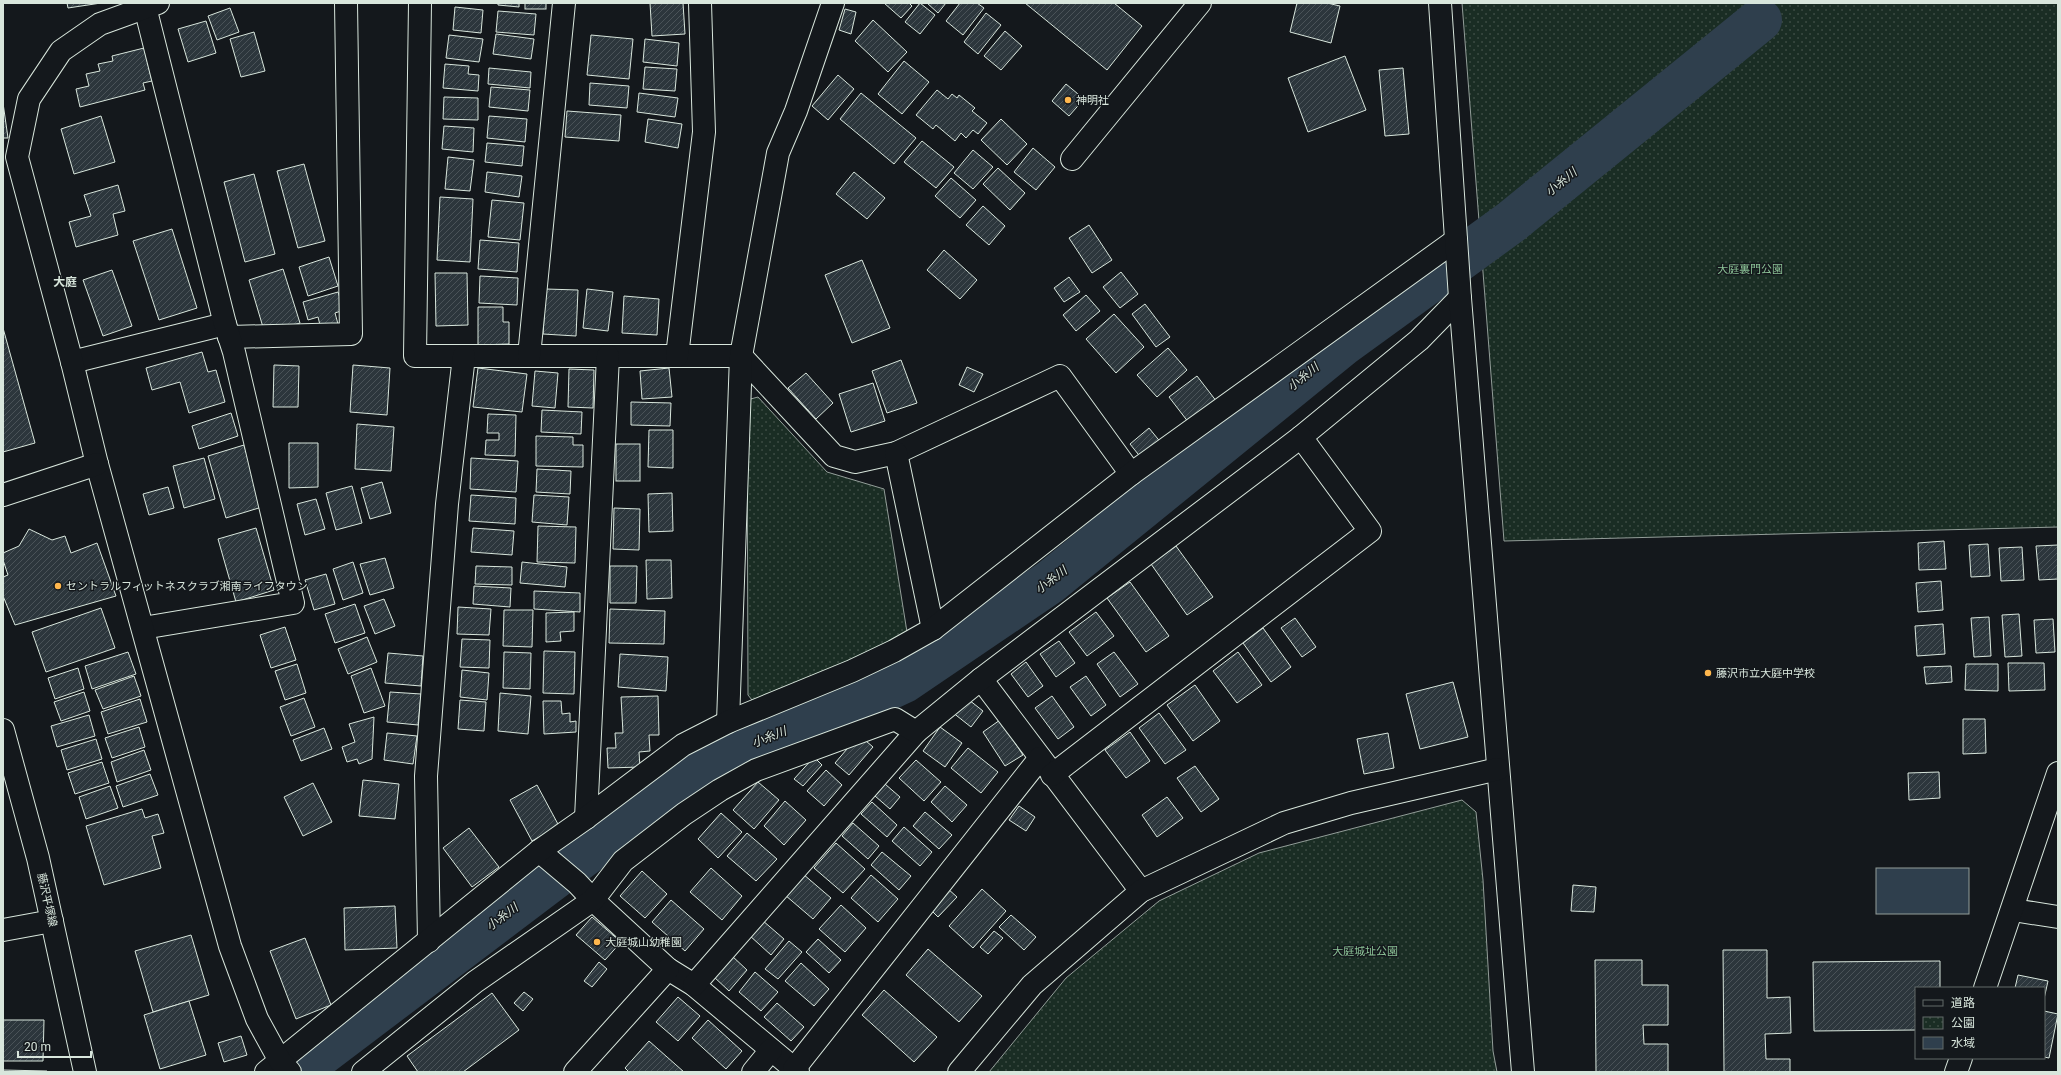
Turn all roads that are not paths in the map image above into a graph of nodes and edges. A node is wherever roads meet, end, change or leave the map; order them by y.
1 (346, 3) edge
2 (420, 3) edge
3 (564, 3) edge
4 (700, 3) edge
5 (833, 3) edge
6 (1200, 3) edge
7 (1440, 3) edge
8 (152, 5) edge
9 (1072, 159) dead end
10 (1456, 240) junction
11 (1460, 298) junction
12 (227, 331) junction
13 (464, 356) junction
14 (529, 356) junction
15 (608, 356) junction
16 (677, 356) junction
17 (741, 356) junction
18 (72, 362) junction
19 (1301, 437) junction
20 (896, 453) junction
21 (97, 464) junction
22 (1131, 474) junction
23 (3, 494) edge
24 (143, 628) junction
25 (933, 629) junction
26 (982, 679) junction
27 (728, 722) junction
28 (3, 730) edge
29 (916, 732) junction
30 (1040, 758) junction
31 (1498, 769) junction
32 (1052, 775) junction
33 (2058, 776) edge
34 (586, 818) junction
35 (545, 855) junction
36 (1141, 891) junction
37 (593, 900) junction
38 (2013, 910) junction
39 (2058, 917) edge
40 (52, 921) junction
41 (3, 930) edge
42 (429, 942) junction
43 (668, 969) junction
44 (694, 984) junction
45 (1985, 987) edge
46 (772, 1050) junction
47 (1961, 1059) edge
48 (281, 1068) edge
49 (796, 1070) edge
50 (85, 1072) edge
51 (363, 1072) edge
52 (575, 1072) edge
53 (753, 1072) edge
54 (960, 1072) edge
55 (1523, 1072) edge
56 (1956, 1072) edge

1 - 12 street
2 - 13 street
3 - 14 street
4 - 16 street
5 - 17 street
6 - 9 street
7 - 10 street
8 - 12 street
8 - 18 street
10 - 11 street
10 - 22 street
11 - 19 street
11 - 31 street
12 - 18 street
12 - 24 street
13 - 14 street
13 - 42 street
14 - 15 street
15 - 16 street
15 - 34 street
16 - 17 street
17 - 20 street
17 - 27 street
18 - 21 street
19 - 26 street
19 - 32 street
20 - 22 street
20 - 25 street
21 - 23 street
21 - 24 street
22 - 25 street
24 - 48 street
25 - 27 street
26 - 29 street
26 - 30 street
27 - 34 street
28 - 40 street, 藤沢平塚線
29 - 37 street
29 - 44 street
30 - 32 street
30 - 49 street
31 - 36 street
31 - 55 street
32 - 36 street
33 - 38 street
34 - 35 street
35 - 37 street
35 - 42 street
36 - 54 street
37 - 43 street
37 - 51 street
38 - 39 street
38 - 45 street
40 - 41 street
40 - 50 street, 藤沢平塚線
42 - 48 street
43 - 44 street
43 - 52 street
44 - 46 street
46 - 49 street
46 - 53 street
47 - 56 street

